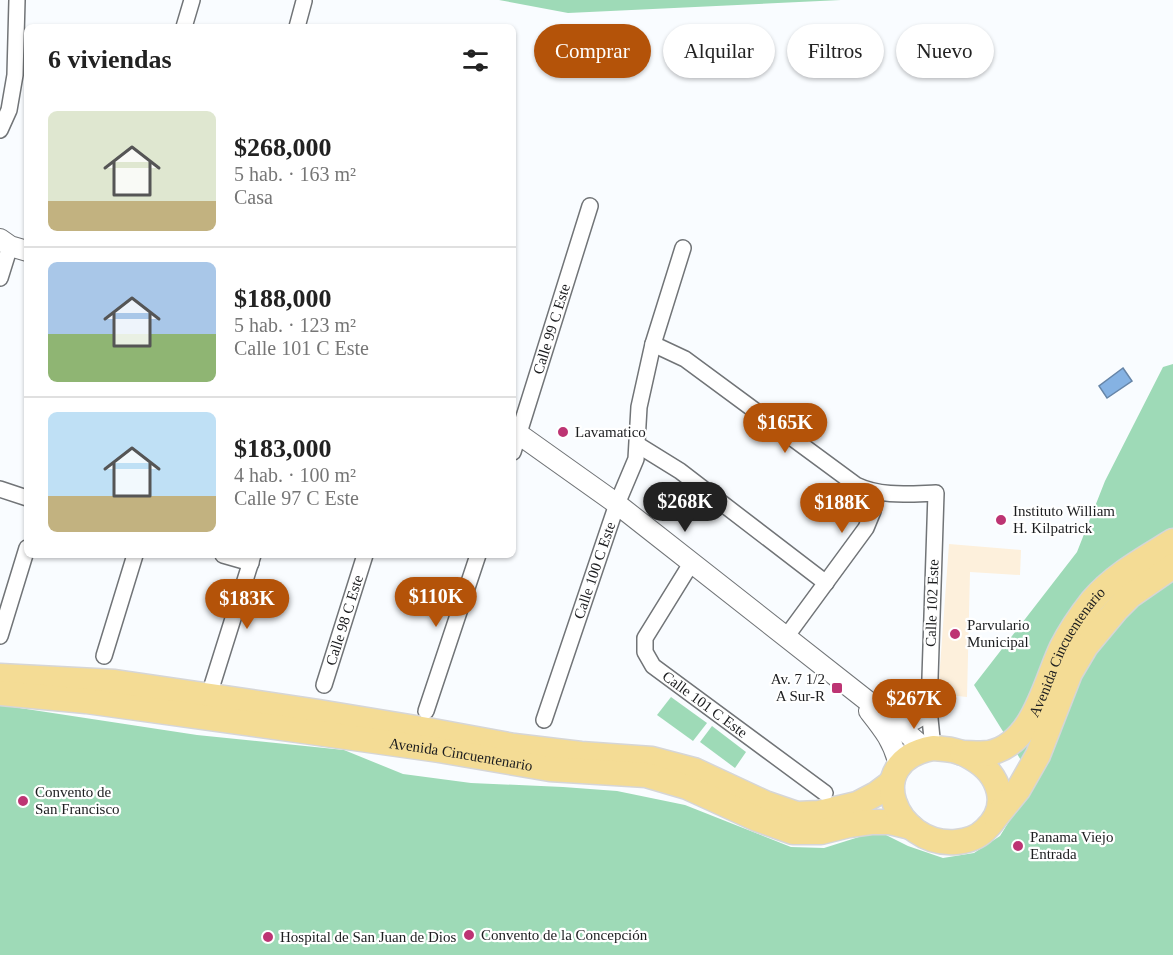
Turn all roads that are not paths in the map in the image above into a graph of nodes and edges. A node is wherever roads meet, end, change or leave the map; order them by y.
1 (16, 0) edge
2 (192, 0) edge
3 (304, 1) edge
4 (185, 24) edge
5 (298, 24) edge
6 (0, 130) edge
7 (590, 206) dead end
8 (12, 245) edge
9 (683, 248) dead end
10 (0, 278) edge
11 (653, 344) junction
12 (516, 435) edge
13 (516, 439) edge
14 (638, 445) junction
15 (0, 489) edge
16 (877, 493) junction
17 (24, 497) edge
18 (617, 504) junction
19 (1173, 541) edge
20 (1173, 552) edge
21 (24, 558) edge
22 (134, 558) edge
23 (364, 558) edge
24 (477, 558) edge
25 (252, 559) edge
26 (692, 562) junction
27 (1173, 566) edge
28 (826, 583) junction
29 (1093, 600) junction
30 (0, 636) edge
31 (786, 637) junction
32 (104, 656) dead end
33 (0, 676) edge
34 (324, 685) dead end
35 (853, 690) junction
36 (0, 693) edge
37 (209, 695) junction
38 (929, 710) junction
39 (426, 711) dead end
40 (544, 720) dead end
41 (893, 721) junction
42 (929, 749) junction
43 (962, 753) junction
44 (896, 773) junction
45 (825, 793) dead end
46 (996, 817) junction
47 (911, 827) junction

1 - 6 street
2 - 4 street
3 - 5 street
7 - 12 street, Calle 99 C Este
8 - 10 street
9 - 11 street, Calle 100 C Este
11 - 14 street, Calle 100 C Este
11 - 16 street
13 - 18 street
14 - 18 street, Calle 100 C Este
14 - 28 street
15 - 17 street
16 - 28 street
16 - 38 street, Calle 102 Este
18 - 26 street
18 - 40 street, Calle 100 C Este
19 - 29 main road, Avenida Cincuentenario
20 - 29 main road
21 - 30 street
22 - 32 street
23 - 34 street, Calle 98 C Este
24 - 39 street
25 - 37 street
26 - 31 street
26 - 45 street, Calle 101 C Este
27 - 46 main road, Avenida Cincuentenario
28 - 31 street
29 - 43 main road, Avenida Cincuentenario
31 - 35 street
33 - 37 main road, Avenida Cincuentenario
35 - 41 street
35 - 44 street
36 - 47 main road, Avenida Cincuentenario
37 - 44 main road, Avenida Cincuentenario
38 - 41 street
38 - 42 street, Calle 102 Este
41 - 42 street
42 - 43 main road
42 - 44 main road
43 - 46 main road
44 - 47 main road
46 - 47 main road

